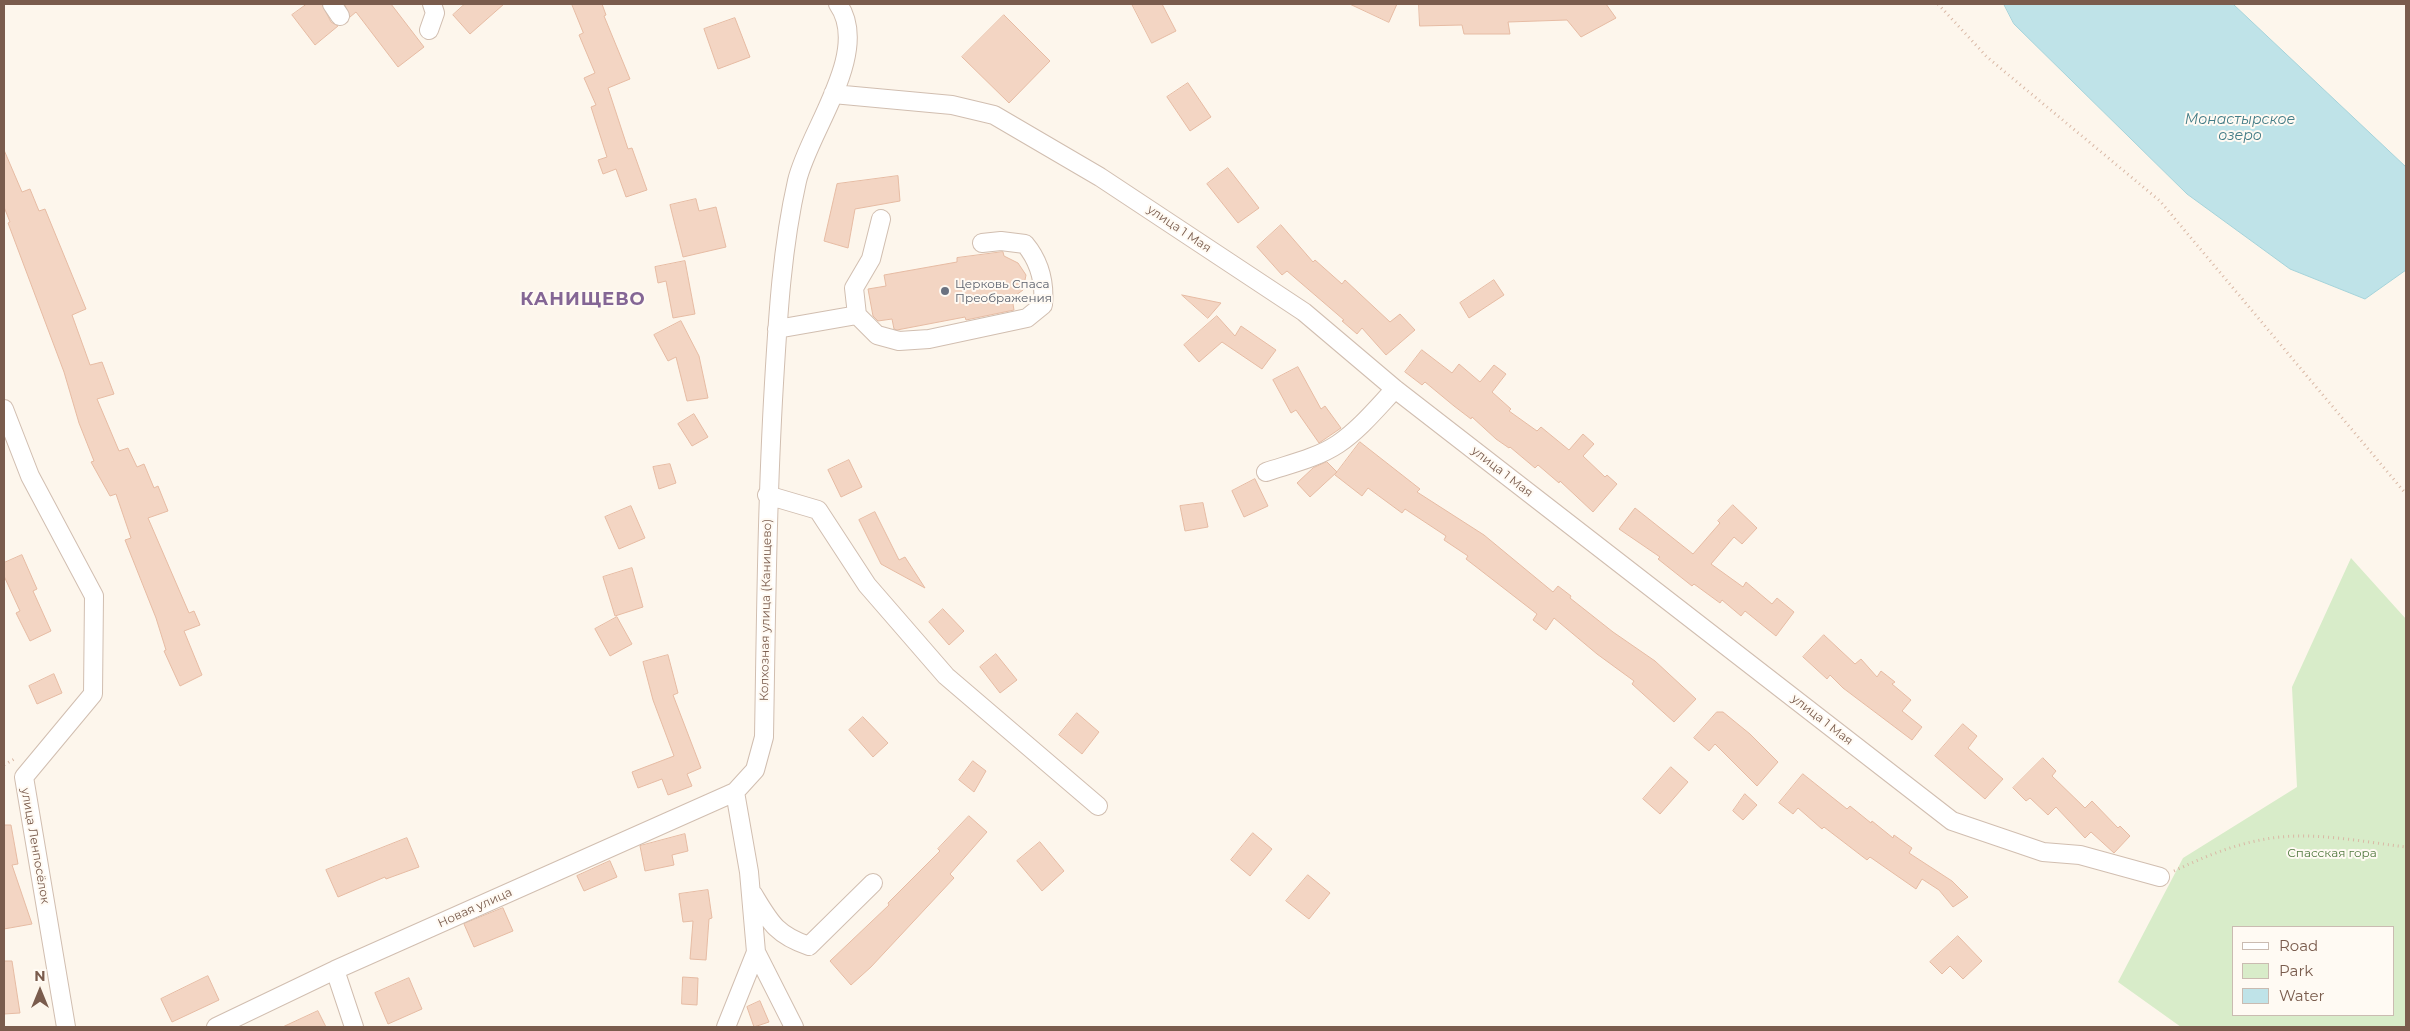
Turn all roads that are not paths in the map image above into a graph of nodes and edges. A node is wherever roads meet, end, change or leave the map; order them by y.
1 (432, 4) edge
2 (838, 4) edge
3 (429, 30) dead end
4 (832, 94) junction
5 (881, 219) dead end
6 (982, 243) dead end
7 (857, 315) junction
8 (778, 329) junction
9 (1394, 389) junction
10 (4, 409) edge
11 (1266, 472) dead end
12 (767, 496) junction
13 (735, 792) junction
14 (1098, 806) dead end
15 (2160, 877) road end
16 (873, 882) dead end
17 (750, 889) junction
18 (756, 952) junction
19 (335, 970) junction
20 (66, 1027) edge
21 (216, 1027) edge
22 (354, 1027) edge
23 (726, 1027) edge
24 (794, 1027) edge

1 - 3 street
2 - 4 street, Колхозная улица (Канищево)
4 - 8 street, Колхозная улица (Канищево)
4 - 9 street, улица 1 Мая
5 - 7 street
6 - 7 street
7 - 8 street
8 - 12 street, Колхозная улица (Канищево)
9 - 11 street
9 - 15 street, улица 1 Мая
10 - 20 street, улица Ленпосёлок
12 - 13 street, Колхозная улица (Канищево)
12 - 14 street
13 - 17 street
13 - 19 street, Новая улица
16 - 17 street
17 - 18 street
18 - 23 street
18 - 24 street
19 - 21 street, Новая улица
19 - 22 street

